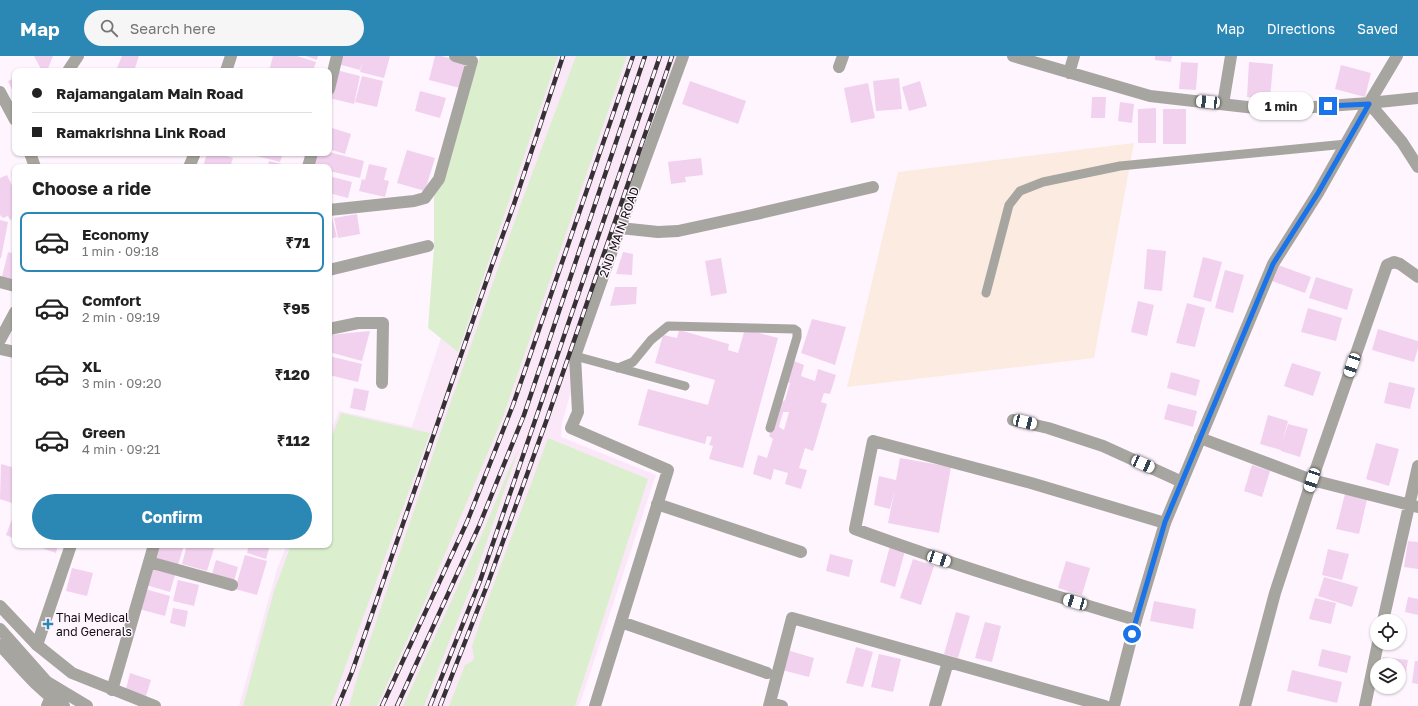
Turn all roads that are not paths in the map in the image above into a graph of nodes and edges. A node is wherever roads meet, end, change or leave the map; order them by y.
1 (78, 56) edge
2 (231, 56) edge
3 (337, 56) edge
4 (455, 56) edge
5 (683, 56) edge
6 (1014, 56) edge
7 (1074, 56) edge
8 (1231, 56) edge
9 (1397, 56) edge
10 (70, 68) edge
11 (227, 68) edge
12 (1069, 73) junction
13 (332, 77) edge
14 (0, 92) edge
15 (1418, 98) edge
16 (1223, 104) junction
17 (1369, 104) junction
18 (12, 114) edge
19 (1346, 144) junction
20 (1418, 167) edge
21 (873, 187) dead end
22 (332, 210) edge
23 (620, 228) junction
24 (428, 246) dead end
25 (332, 269) edge
26 (1418, 277) edge
27 (0, 282) edge
28 (12, 285) edge
29 (986, 293) dead end
30 (12, 318) edge
31 (332, 328) edge
32 (0, 340) edge
33 (0, 349) edge
34 (12, 351) edge
35 (575, 356) junction
36 (618, 368) junction
37 (382, 383) dead end
38 (685, 386) dead end
39 (1013, 420) dead end
40 (770, 428) dead end
41 (1200, 438) junction
42 (1418, 466) edge
43 (1312, 480) junction
44 (1182, 482) junction
45 (657, 504) junction
46 (1414, 506) edge
47 (1165, 522) junction
48 (70, 548) edge
49 (153, 548) edge
50 (801, 552) dead end
51 (149, 562) junction
52 (232, 585) dead end
53 (0, 606) edge
54 (1385, 614) edge
55 (1136, 620) junction
56 (621, 622) junction
57 (0, 629) edge
58 (0, 645) edge
59 (36, 645) junction
60 (1377, 650) edge
61 (948, 662) junction
62 (767, 673) dead end
63 (112, 690) junction
64 (49, 702) edge
65 (769, 705) edge
66 (64, 706) edge
67 (87, 706) edge
68 (155, 706) edge
69 (594, 706) edge
70 (782, 706) edge
71 (935, 706) edge
72 (1105, 706) edge
73 (1114, 706) edge
74 (1245, 706) edge
75 (1365, 706) edge

1 - 10 street
2 - 11 street
3 - 13 street
4 - 22 street
5 - 23 street, 2ND MAIN ROAD
6 - 12 street
7 - 12 street
8 - 16 street
9 - 17 street
12 - 16 street
14 - 18 street
15 - 17 street
16 - 17 street
17 - 19 street
17 - 20 street
19 - 29 lane
19 - 41 street
21 - 23 street
23 - 35 street, 2ND MAIN ROAD
24 - 25 street
26 - 43 street
27 - 28 street
30 - 32 street
31 - 37 street
33 - 34 street
35 - 36 lane
35 - 45 street, 2ND MAIN ROAD
36 - 38 lane
36 - 40 lane
39 - 44 street
41 - 43 street
41 - 44 street
42 - 46 street
43 - 46 street
43 - 74 street
44 - 47 street
45 - 50 street
45 - 56 street
46 - 54 street
47 - 55 street
47 - 55 street
48 - 59 street
49 - 51 street
51 - 52 street
51 - 63 street
53 - 59 street
55 - 73 street
56 - 62 street
56 - 69 street
57 - 67 street
58 - 64 street
59 - 63 street
60 - 75 street
61 - 65 street
61 - 71 street
61 - 72 street
63 - 68 street
64 - 66 street
65 - 70 street

